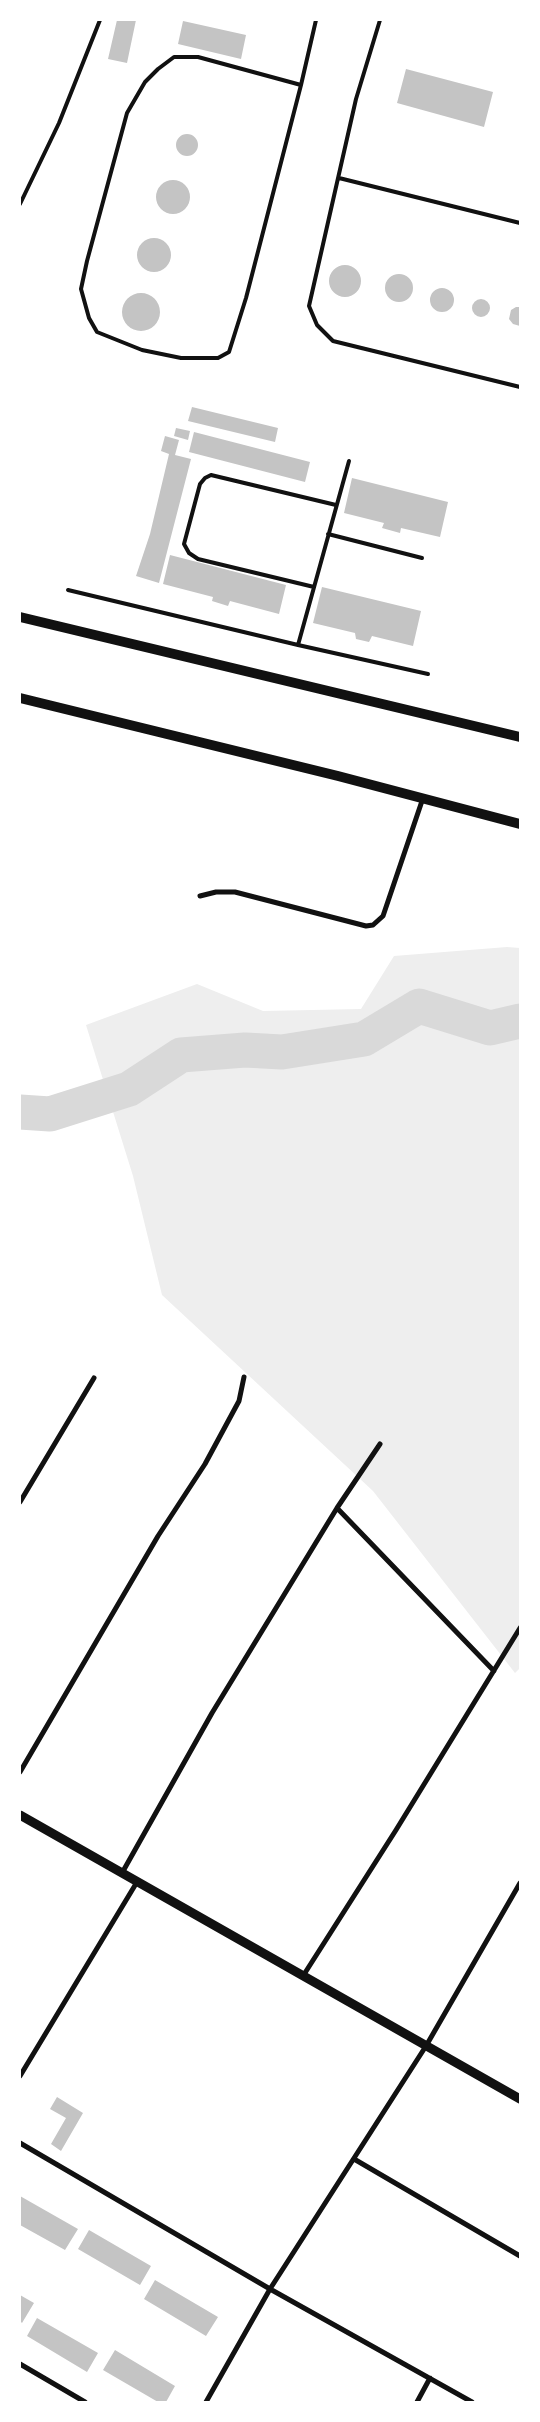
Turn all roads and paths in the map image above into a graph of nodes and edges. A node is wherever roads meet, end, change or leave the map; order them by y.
1 (100, 20) edge
2 (316, 20) edge
3 (380, 20) edge
4 (301, 85) junction
5 (338, 178) junction
6 (21, 196) edge
7 (20, 204) edge
8 (520, 223) edge
9 (520, 387) edge
10 (349, 461) dead end
11 (336, 505) junction
12 (328, 534) junction
13 (422, 558) dead end
14 (314, 587) junction
15 (68, 590) dead end
16 (20, 617) edge
17 (298, 645) junction
18 (428, 674) dead end
19 (20, 698) edge
20 (520, 737) edge
21 (422, 798) junction
22 (520, 824) edge
23 (200, 896) dead end
24 (244, 1377) dead end
25 (94, 1378) dead end
26 (380, 1444) dead end
27 (20, 1502) edge
28 (337, 1508) junction
29 (520, 1628) edge
30 (494, 1671) junction
31 (20, 1772) edge
32 (20, 1815) edge
33 (122, 1873) junction
34 (137, 1882) junction
35 (520, 1883) edge
36 (303, 1976) junction
37 (426, 2046) junction
38 (20, 2076) edge
39 (520, 2099) edge
40 (20, 2143) edge
41 (354, 2159) junction
42 (520, 2256) edge
43 (270, 2288) junction
44 (20, 2364) edge
45 (430, 2378) junction
46 (85, 2402) edge
47 (206, 2402) edge
48 (417, 2402) edge
49 (472, 2402) edge

1 - 6 lane
2 - 4 lane
3 - 5 lane
4 - 4 lane
5 - 8 lane
5 - 9 lane
6 - 7 lane
10 - 11 lane
11 - 12 lane
11 - 14 lane
12 - 13 lane
12 - 14 lane
14 - 17 lane
15 - 17 lane
16 - 20 main road
17 - 18 lane
19 - 21 main road
21 - 22 main road
21 - 23 street
24 - 31 street
25 - 27 street
26 - 28 street
28 - 30 street
28 - 33 street
29 - 30 street
30 - 36 street
32 - 33 street
33 - 34 street
34 - 36 street
34 - 38 street
35 - 37 street
36 - 37 street
37 - 39 street
37 - 41 street
40 - 43 street
41 - 42 street
41 - 43 street
43 - 45 street
43 - 47 street
44 - 46 street
45 - 48 street
45 - 49 street

